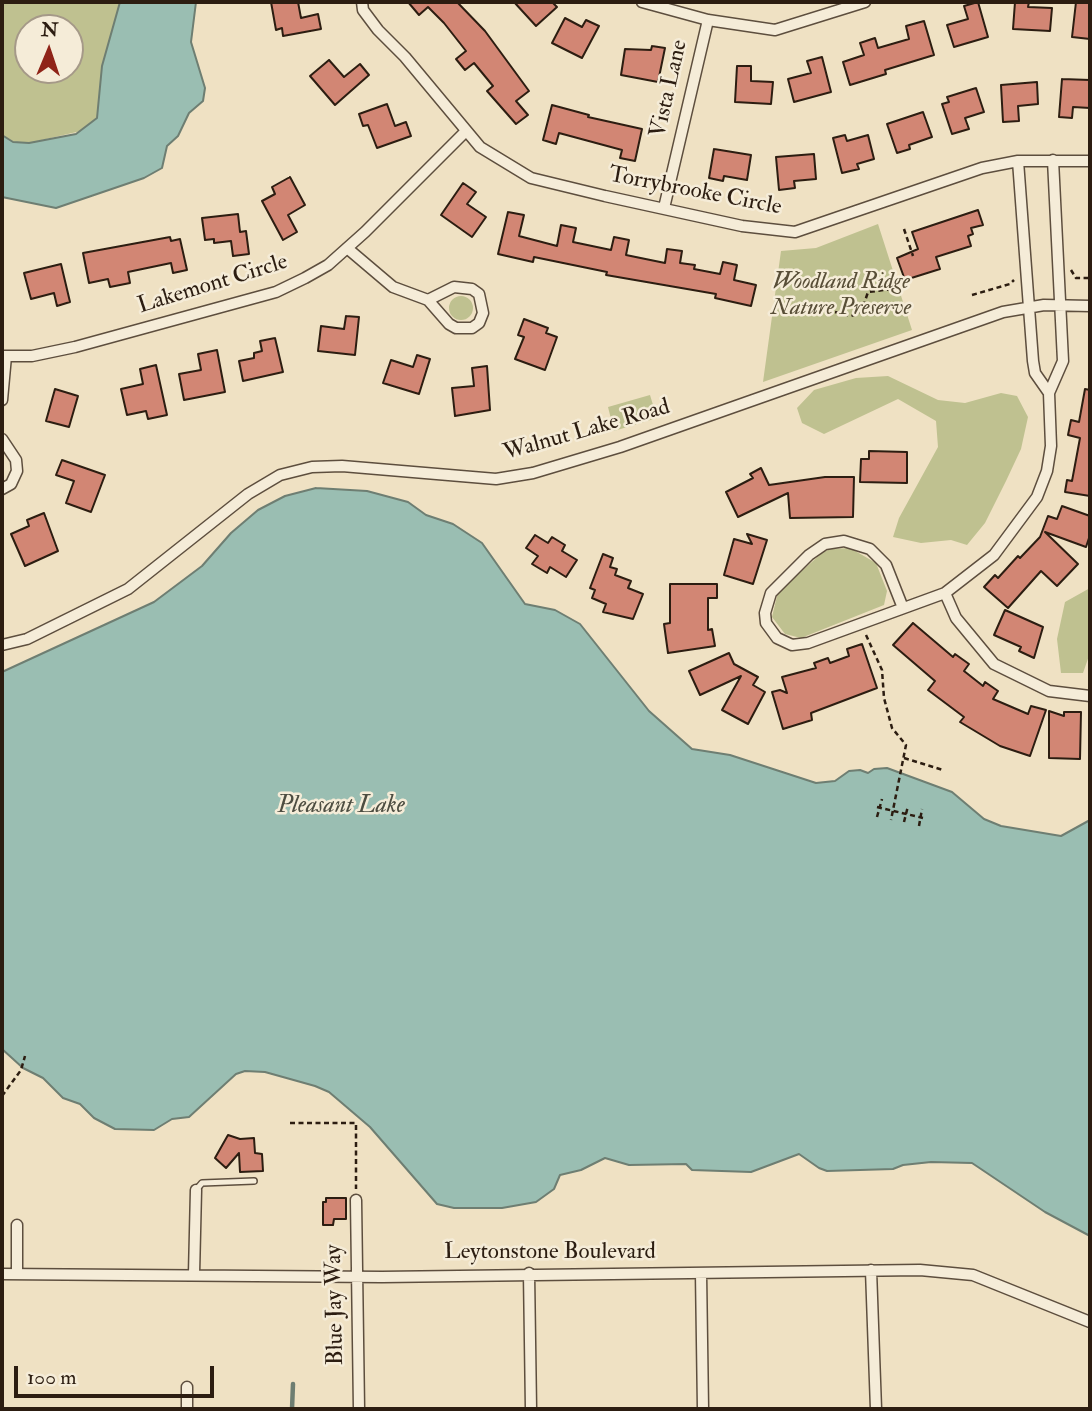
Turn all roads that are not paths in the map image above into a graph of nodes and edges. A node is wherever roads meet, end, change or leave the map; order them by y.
1 (362, 2) edge
2 (642, 2) edge
3 (865, 2) edge
4 (708, 20) junction
5 (466, 131) junction
6 (1053, 160) junction
7 (1018, 161) junction
8 (1090, 161) edge
9 (664, 208) junction
10 (347, 248) junction
11 (428, 300) junction
12 (1060, 304) junction
13 (1090, 306) edge
14 (1030, 307) junction
15 (4, 356) edge
16 (1049, 393) junction
17 (2, 400) edge
18 (2, 439) edge
19 (2, 489) edge
20 (945, 593) junction
21 (902, 608) junction
22 (2, 645) edge
23 (1090, 696) edge
24 (254, 1181) dead end
25 (196, 1190) joint
26 (356, 1200) road end
27 (17, 1225) dead end
28 (871, 1270) junction
29 (529, 1273) junction
30 (701, 1273) junction
31 (2, 1274) edge
32 (17, 1274) junction
33 (194, 1274) junction
34 (356, 1277) junction
35 (1090, 1322) edge
36 (187, 1387) dead end
37 (187, 1409) edge
38 (359, 1409) edge
39 (531, 1409) edge
40 (703, 1409) edge
41 (876, 1409) edge

1 - 5 street, Torrybrooke Circle
2 - 4 street
3 - 4 street
4 - 9 street, Vista Lane
5 - 9 street, Torrybrooke Circle
5 - 10 street, Lakemont Circle
6 - 7 street, Torrybrooke Circle
6 - 8 street, Torrybrooke Circle
6 - 12 street
7 - 9 street, Torrybrooke Circle
7 - 14 street
10 - 11 street
10 - 15 street, Lakemont Circle
11 - 11 street
12 - 13 street, Walnut Lake Road
12 - 14 street, Walnut Lake Road
12 - 16 street
14 - 16 street
14 - 22 street, Walnut Lake Road
15 - 17 street
16 - 20 street
18 - 19 street
20 - 21 street
20 - 23 street
21 - 21 street
24 - 25 lane
25 - 33 street
26 - 34 street, Blue Jay Way
27 - 32 street
28 - 30 street, Leytonstone Boulevard
28 - 35 street, Leytonstone Boulevard
28 - 41 street
29 - 30 street, Leytonstone Boulevard
29 - 34 street, Leytonstone Boulevard
29 - 39 street
30 - 40 street
31 - 32 street, Leytonstone Boulevard
32 - 33 street, Leytonstone Boulevard
33 - 34 street, Leytonstone Boulevard
34 - 38 street, Blue Jay Way
36 - 37 street

